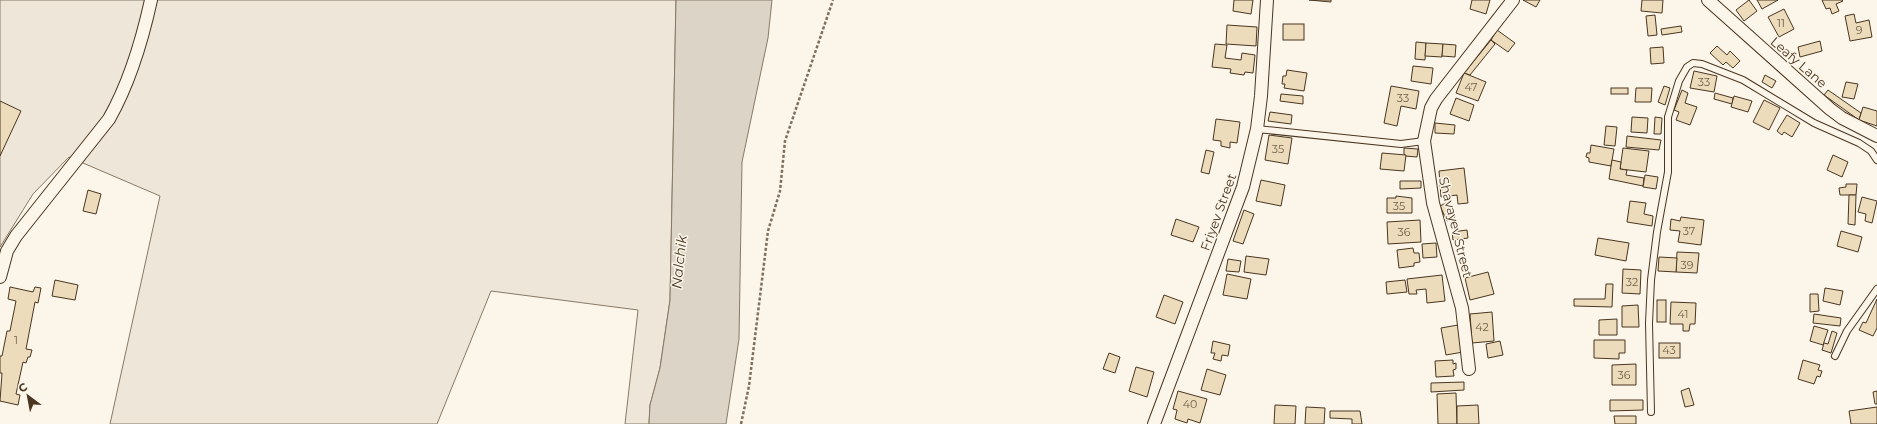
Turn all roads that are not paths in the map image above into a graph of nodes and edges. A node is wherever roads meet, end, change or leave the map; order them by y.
1 (152, 0) edge
2 (1267, 0) edge
3 (1513, 0) edge
4 (1708, 0) edge
5 (1257, 129) junction
6 (1877, 136) edge
7 (1424, 141) junction
8 (1877, 160) edge
9 (0, 274) edge
10 (1877, 289) edge
11 (1835, 356) dead end
12 (1469, 369) dead end
13 (1651, 412) dead end
14 (1154, 424) edge

1 - 9 street
2 - 5 street, Friyev Street
3 - 7 street, Shavayev Street
4 - 6 street, Leafy Lane
5 - 7 lane
5 - 14 street, Friyev Street
7 - 12 street, Shavayev Street
8 - 13 lane
10 - 11 lane

